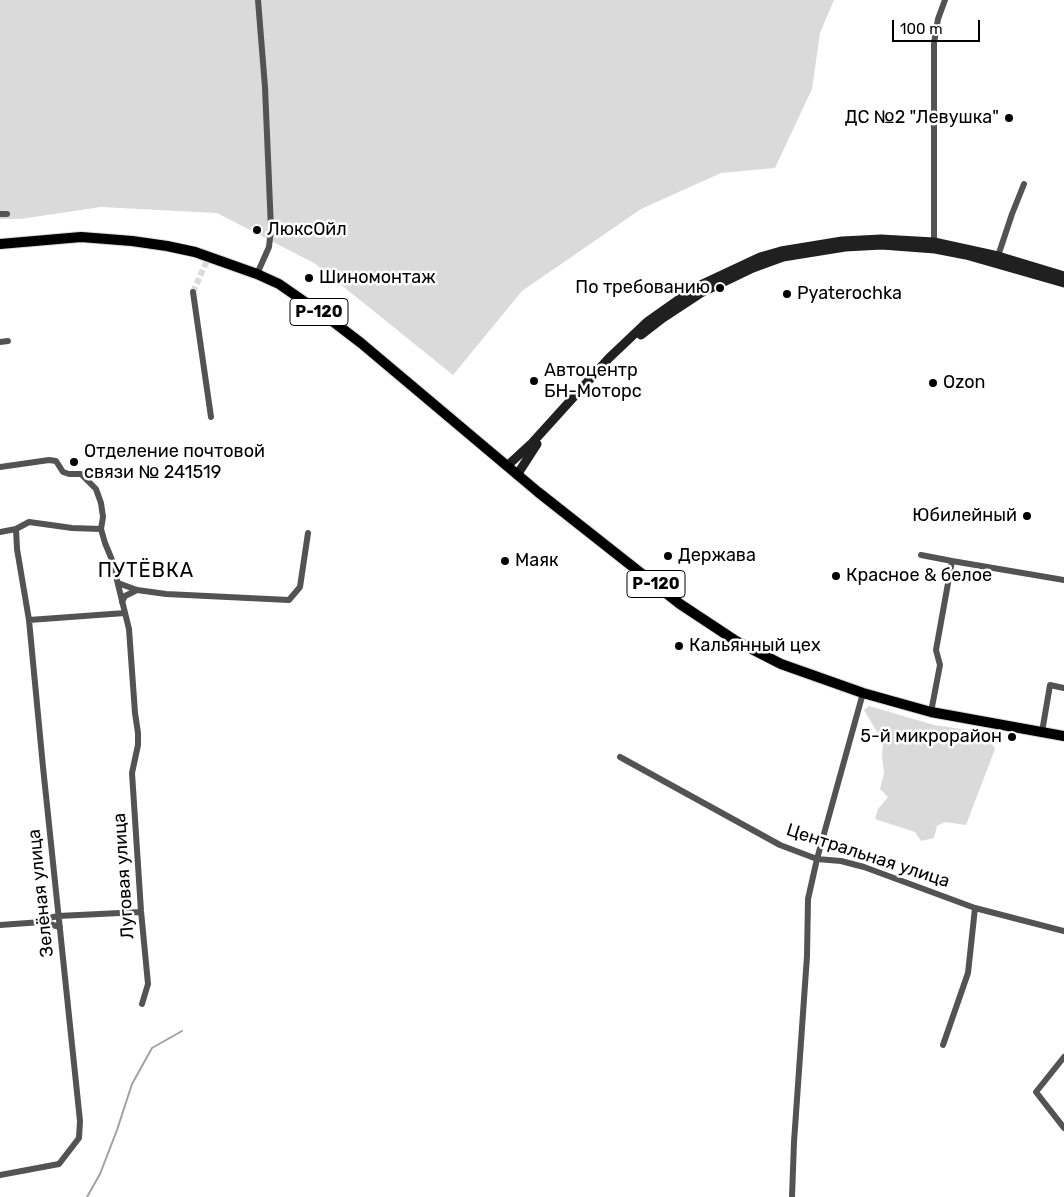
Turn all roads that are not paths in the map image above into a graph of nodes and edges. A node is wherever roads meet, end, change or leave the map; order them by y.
1 (258, 0) edge
2 (945, 0) edge
3 (1024, 184) dead end
4 (934, 242) junction
5 (0, 244) edge
6 (998, 256) junction
7 (257, 274) junction
8 (1064, 276) edge
9 (1064, 283) edge
10 (193, 292) tunnel mouth
11 (8, 341) dead end
12 (0, 342) edge
13 (211, 417) dead end
14 (507, 466) junction
15 (0, 467) edge
16 (517, 476) junction
17 (16, 529) junction
18 (101, 529) junction
19 (0, 532) edge
20 (308, 533) dead end
21 (921, 555) dead end
22 (952, 561) junction
23 (1064, 580) edge
24 (118, 583) junction
25 (138, 590) junction
26 (122, 602) junction
27 (125, 613) junction
28 (29, 620) junction
29 (1064, 688) edge
30 (863, 693) junction
31 (931, 712) junction
32 (1042, 732) junction
33 (1064, 736) edge
34 (620, 757) dead end
35 (817, 859) junction
36 (975, 908) junction
37 (141, 912) junction
38 (58, 916) junction
39 (42, 922) junction
40 (0, 925) edge
41 (60, 927) junction
42 (1064, 931) edge
43 (142, 1004) dead end
44 (943, 1045) dead end
45 (1064, 1057) edge
46 (1064, 1128) edge
47 (0, 1175) edge
48 (792, 1197) edge

1 - 7 street
2 - 4 street
3 - 6 street
4 - 6 main road
4 - 14 main road
5 - 7 main road, Р-120
6 - 8 main road
7 - 14 main road, Р-120
9 - 16 main road
10 - 13 street
11 - 12 street
14 - 16 main road, Р-120
15 - 18 street
16 - 30 main road, Р-120
17 - 18 street
17 - 19 street
17 - 28 street, Зелёная улица
18 - 24 street, Луговая улица
20 - 25 street
21 - 22 street
22 - 23 street
22 - 31 street
24 - 25 street
24 - 26 street, Луговая улица
25 - 26 street
26 - 27 street, Луговая улица
27 - 28 street
27 - 37 street, Луговая улица
28 - 38 street, Зелёная улица
29 - 32 street
30 - 31 main road, Р-120
30 - 35 street
31 - 32 main road, Р-120
32 - 33 main road, Р-120
34 - 35 street, Центральная улица
35 - 36 street, Центральная улица
35 - 48 street
36 - 42 street, Центральная улица
36 - 44 street
37 - 38 street
37 - 43 street, Луговая улица
38 - 39 street
38 - 41 street, Зелёная улица
39 - 40 street
39 - 41 street
41 - 47 street, Зелёная улица
45 - 46 street

